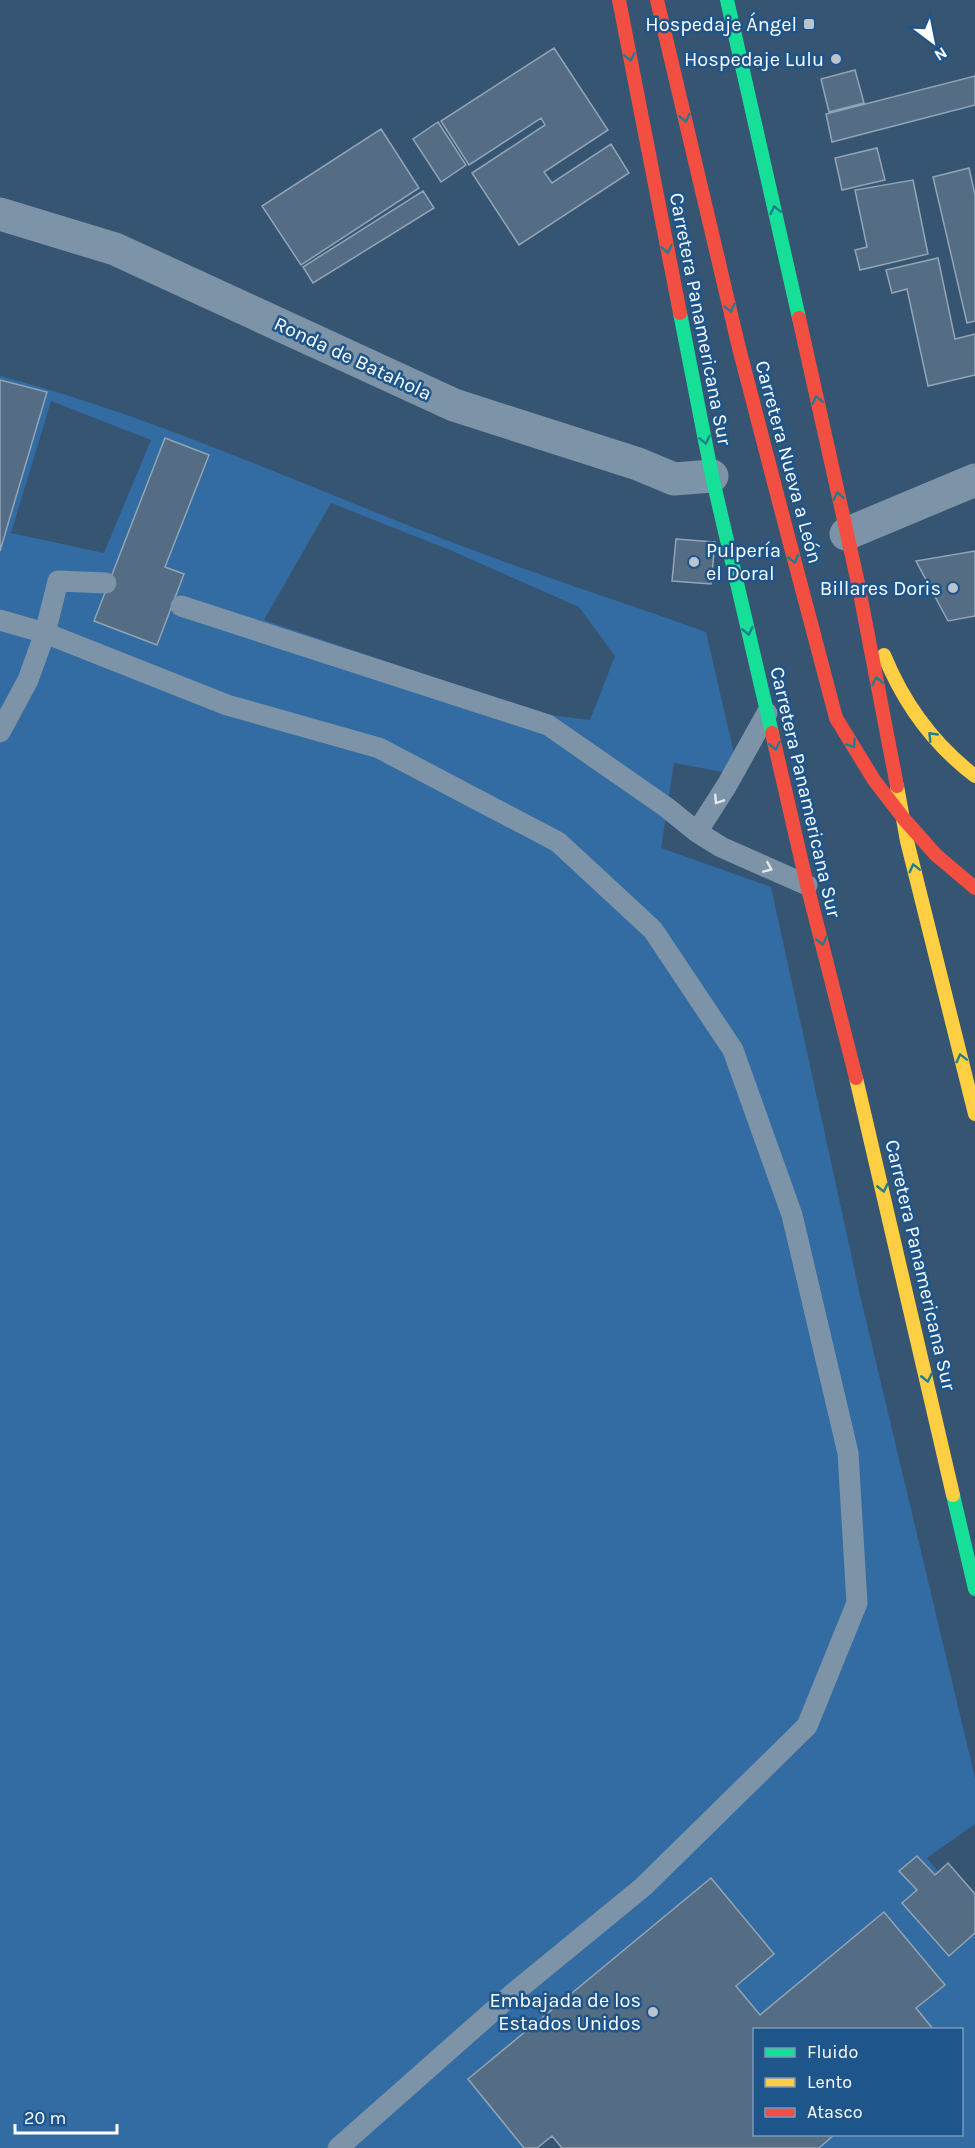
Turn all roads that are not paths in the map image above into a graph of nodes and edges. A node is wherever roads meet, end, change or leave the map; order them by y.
1 (619, 0) edge
2 (657, 0) edge
3 (727, 0) edge
4 (0, 214) edge
5 (712, 476) junction
6 (975, 480) edge
7 (846, 534) junction
8 (106, 583) dead end
9 (858, 583) junction
10 (181, 606) dead end
11 (0, 620) edge
12 (45, 633) junction
13 (766, 713) junction
14 (0, 732) edge
15 (975, 776) edge
16 (697, 832) junction
17 (807, 885) junction
18 (975, 888) edge
19 (975, 1114) edge
20 (975, 1589) edge
21 (338, 2148) edge

1 -> 5 highway, Carretera Panamericana Sur
2 -> 18 highway, Carretera Nueva a León, bridge
7 -> 3 highway
4 - 5 street, Ronda de Batahola
5 -> 13 highway, Carretera Panamericana Sur
6 - 7 street
7 - 9 highway
8 - 12 lane
15 -> 9 highway
19 -> 9 highway
10 - 16 lane
11 - 12 lane
12 - 14 lane
12 - 21 lane
13 -> 16 lane
13 -> 17 highway, Carretera Panamericana Sur
16 -> 17 lane
17 -> 20 highway, Carretera Panamericana Sur

